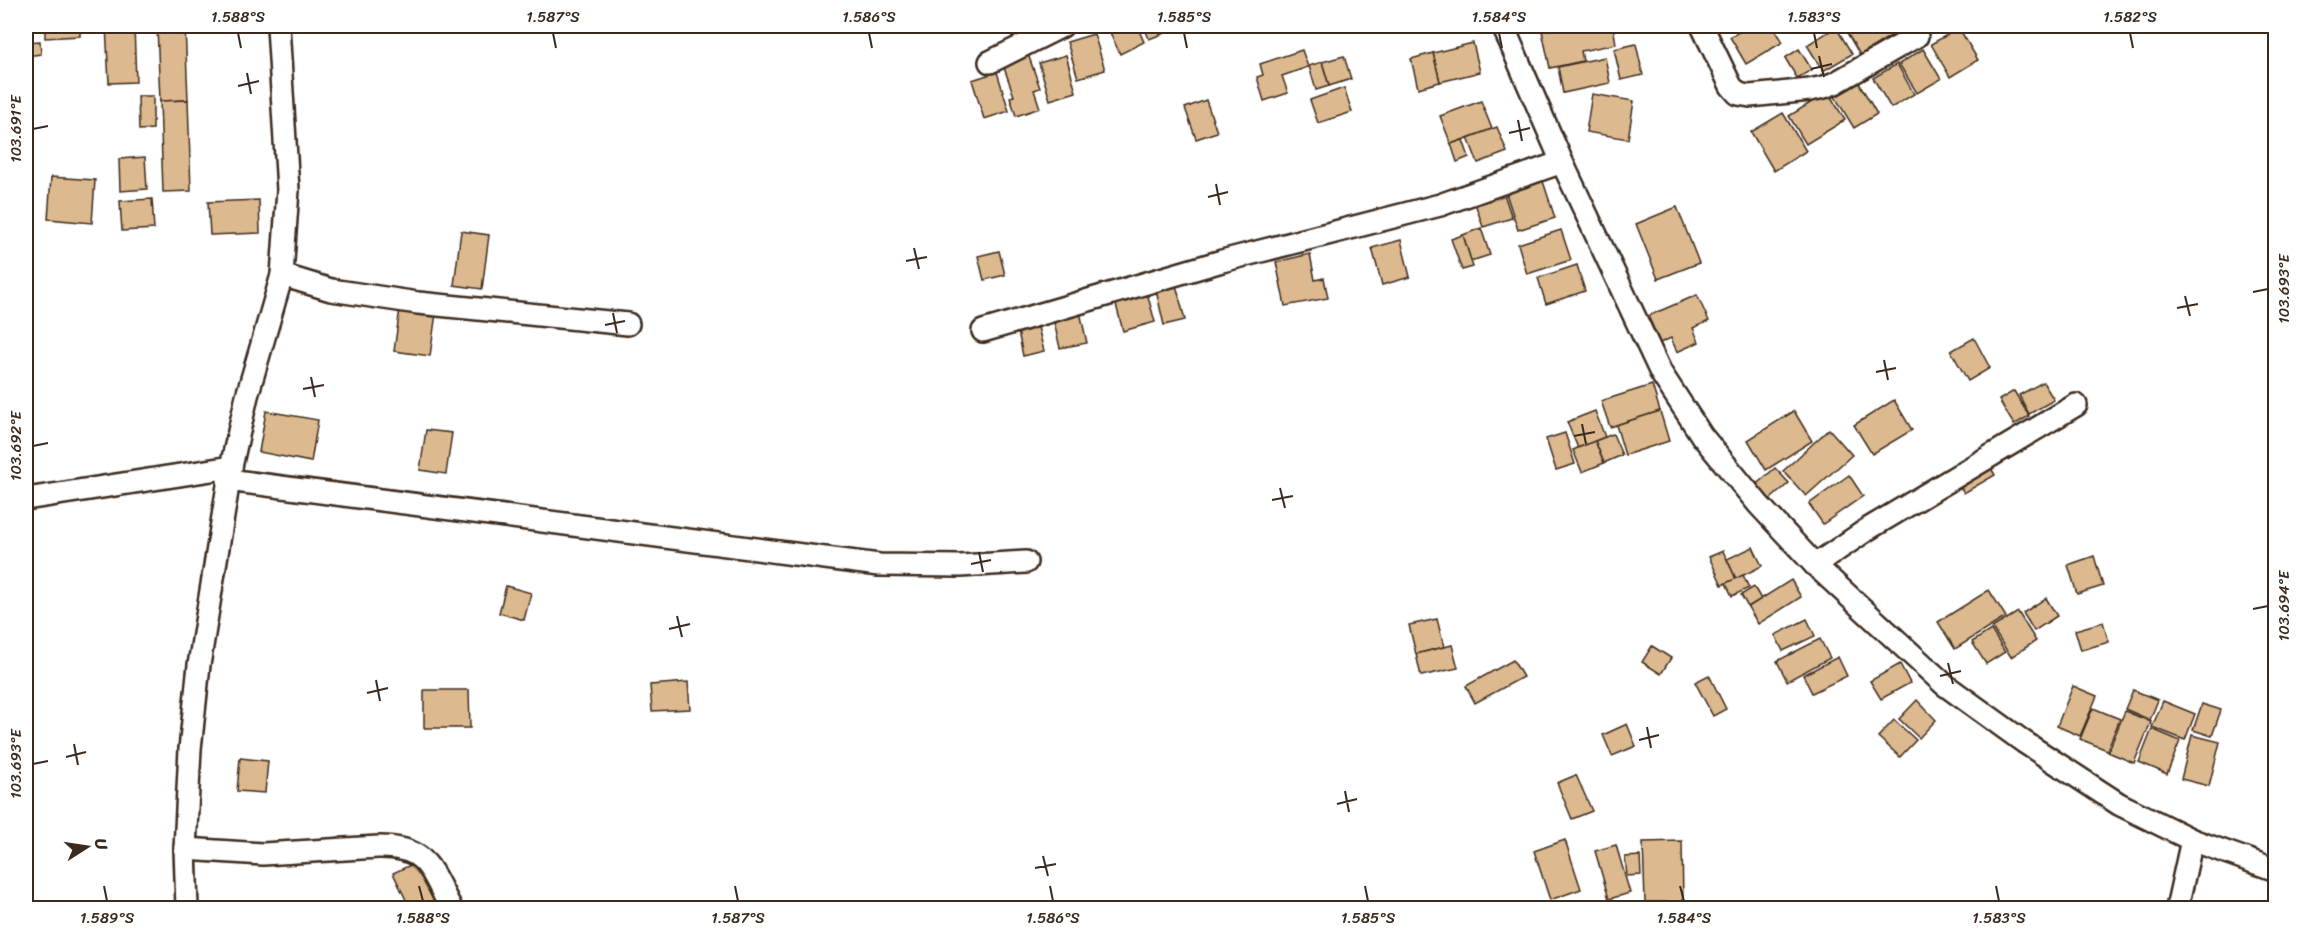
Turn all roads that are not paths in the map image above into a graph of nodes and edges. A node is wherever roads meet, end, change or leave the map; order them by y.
1 (278, 26) edge
2 (1062, 26) edge
3 (1503, 26) edge
4 (1702, 26) edge
5 (1917, 36) dead end
6 (990, 62) dead end
7 (1562, 162) junction
8 (282, 275) junction
9 (628, 324) dead end
10 (983, 331) dead end
11 (2076, 405) dead end
12 (230, 473) junction
13 (26, 499) edge
14 (1026, 562) dead end
15 (1815, 565) junction
16 (2192, 840) junction
17 (185, 849) junction
18 (2276, 870) edge
19 (187, 909) edge
20 (451, 909) edge
21 (2177, 909) edge

1 - 8 street
2 - 6 street
3 - 7 street
4 - 5 street
7 - 10 street
7 - 15 street
8 - 9 street
8 - 12 street
11 - 15 street
12 - 13 street
12 - 14 street
12 - 17 street
15 - 16 street
16 - 18 street
16 - 21 street
17 - 19 street
17 - 20 street

